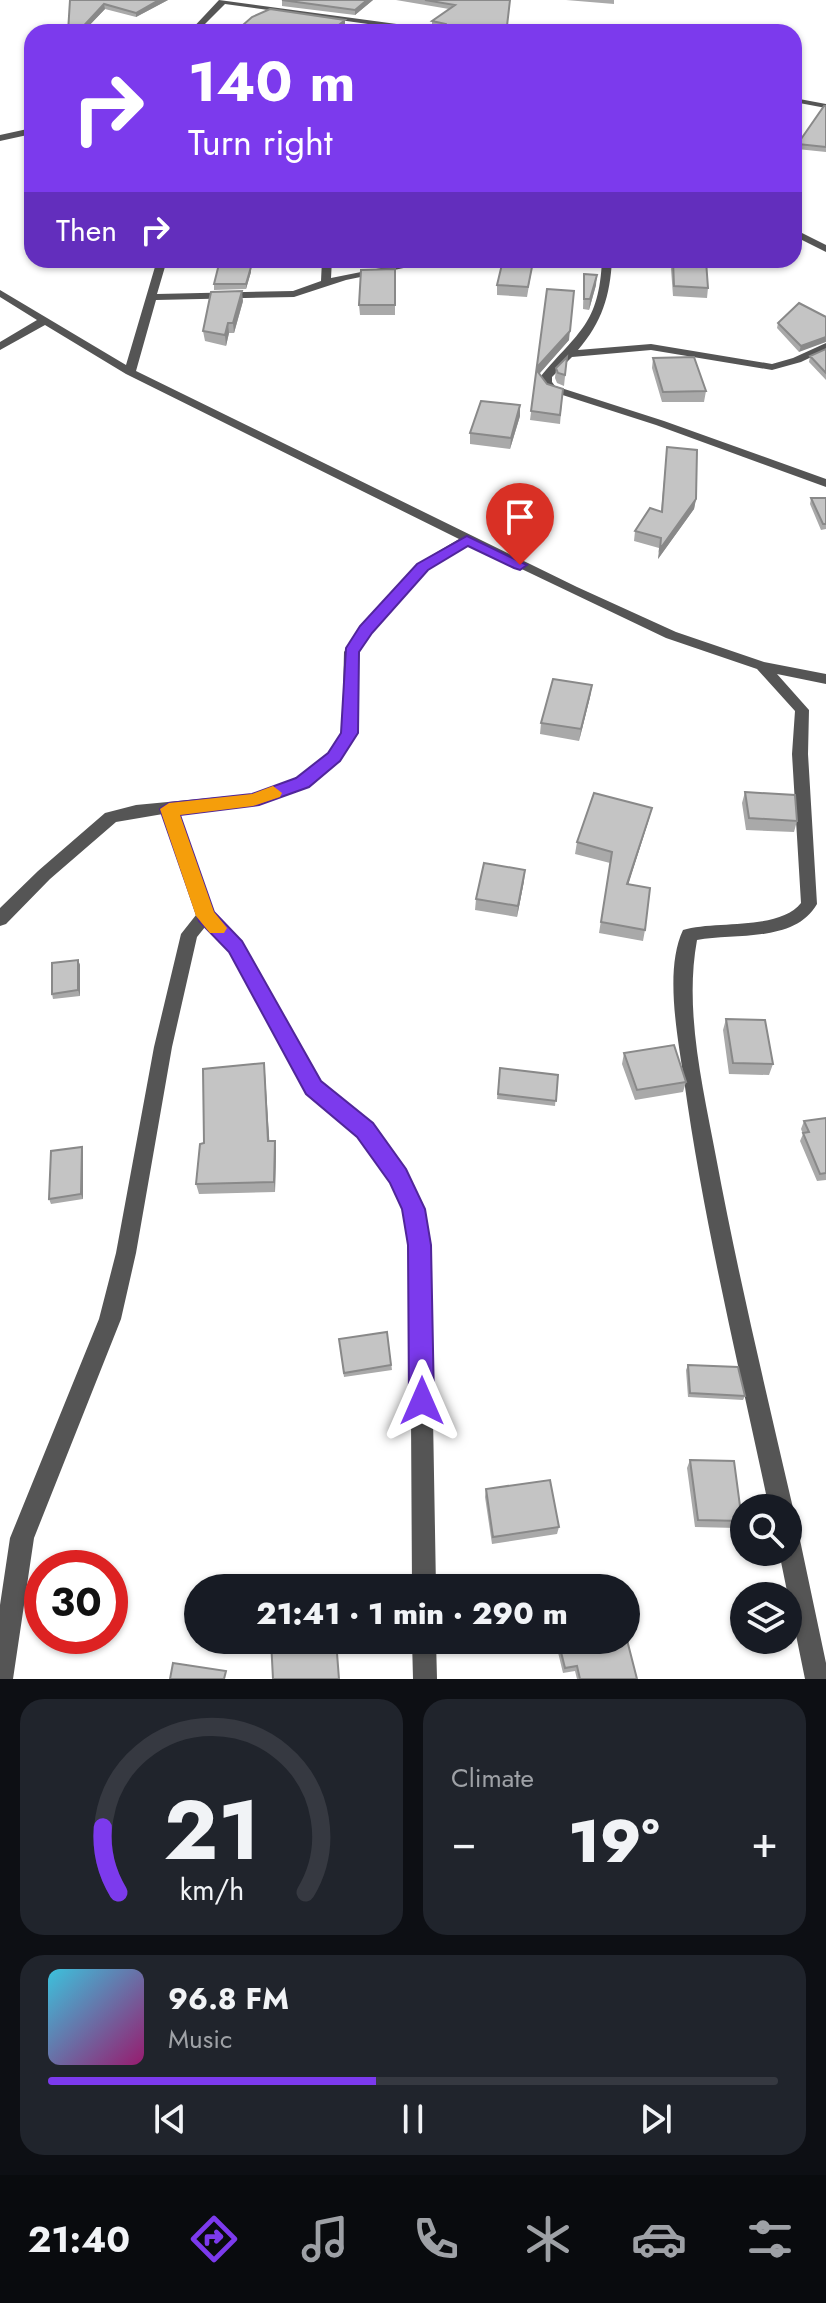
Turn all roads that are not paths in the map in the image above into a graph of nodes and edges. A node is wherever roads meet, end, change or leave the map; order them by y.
1 (223, 1) edge
2 (201, 24) edge
3 (385, 24) edge
4 (802, 102) edge
5 (826, 106) edge
6 (24, 133) edge
7 (0, 138) edge
8 (802, 236) edge
9 (826, 249) edge
10 (160, 268) edge
11 (327, 268) edge
12 (385, 268) edge
13 (606, 268) edge
14 (326, 283) junction
15 (0, 293) edge
16 (154, 297) junction
17 (45, 320) junction
18 (826, 346) edge
19 (0, 347) edge
20 (568, 354) junction
21 (130, 372) junction
22 (826, 483) edge
23 (467, 540) junction
24 (762, 666) junction
25 (826, 679) edge
26 (169, 809) junction
27 (205, 916) junction
28 (0, 919) edge
29 (778, 1494) edge
30 (793, 1566) edge
31 (424, 1574) edge
32 (424, 1654) edge
33 (1, 1679) edge
34 (425, 1679) edge
35 (817, 1679) edge

1 - 2 street
1 - 3 street
4 - 5 street
6 - 7 street
8 - 9 street
10 - 16 street
11 - 14 street
12 - 14 street
13 - 20 street
14 - 16 street
15 - 17 street
16 - 21 street
17 - 19 street
17 - 21 street
18 - 20 street
20 - 22 street
21 - 23 street
23 - 24 street
23 - 26 street
24 - 25 street
24 - 29 street
26 - 27 street
26 - 28 street
27 - 31 street
27 - 33 street
30 - 35 street
32 - 34 street

